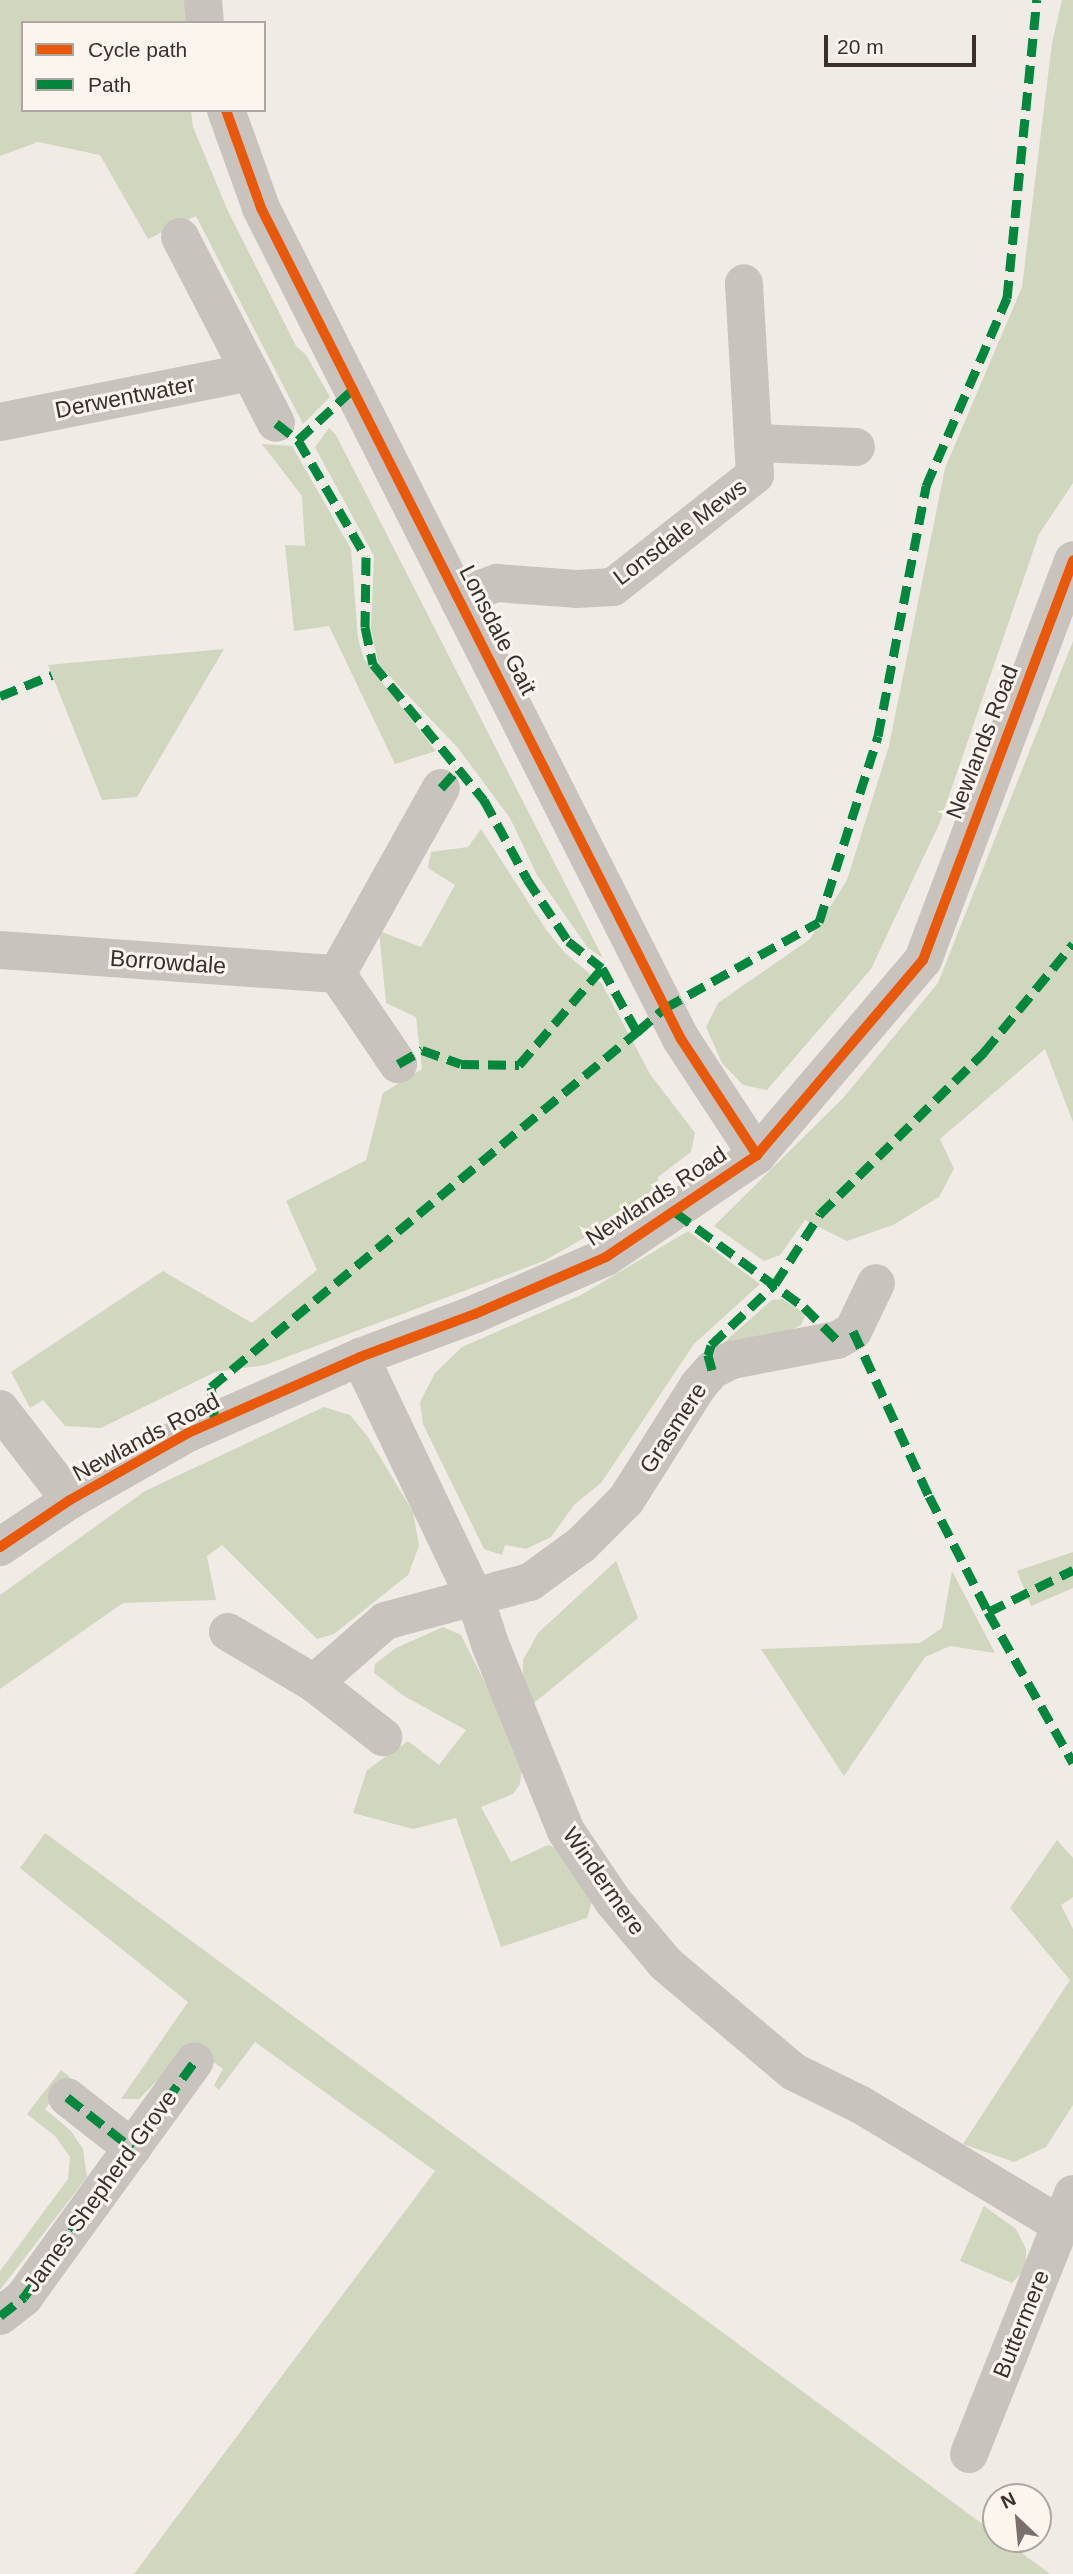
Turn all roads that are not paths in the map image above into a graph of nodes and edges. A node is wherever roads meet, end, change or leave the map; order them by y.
1 (203, 0) edge
2 (205, 21) edge
3 (227, 112) edge
4 (180, 237) dead end
5 (744, 283) dead end
6 (250, 372) junction
7 (0, 422) edge
8 (276, 423) dead end
9 (753, 443) junction
10 (856, 447) dead end
11 (1073, 560) edge
12 (460, 602) junction
13 (442, 788) dead end
14 (0, 950) edge
15 (337, 974) junction
16 (398, 1065) dead end
17 (757, 1155) junction
18 (876, 1283) dead end
19 (360, 1357) junction
20 (0, 1409) edge
21 (71, 1500) junction
22 (0, 1546) edge
23 (475, 1598) junction
24 (228, 1632) dead end
25 (314, 1683) junction
26 (383, 1737) dead end
27 (195, 2061) dead end
28 (67, 2097) dead end
29 (132, 2148) junction
30 (1067, 2209) edge
31 (0, 2316) edge
32 (969, 2454) dead end

1 - 2 street
3 - 12 street, Lonsdale Gait
4 - 6 street
5 - 9 street, Lonsdale Mews
6 - 7 street, Derwentwater
6 - 8 street
9 - 10 street
9 - 12 street, Lonsdale Mews
11 - 17 street, Newlands Road
12 - 17 street, Lonsdale Gait
13 - 15 street
14 - 15 street, Borrowdale
15 - 16 street
17 - 19 street, Newlands Road
18 - 23 street, Grasmere
19 - 21 street, Newlands Road
19 - 23 street, Windermere
20 - 21 street
21 - 22 street, Newlands Road
23 - 25 street, Grasmere
23 - 30 street, Windermere
24 - 25 street
25 - 26 street
27 - 29 street, James Shepherd Grove
28 - 29 street
29 - 31 street, James Shepherd Grove
30 - 32 street, Buttermere

